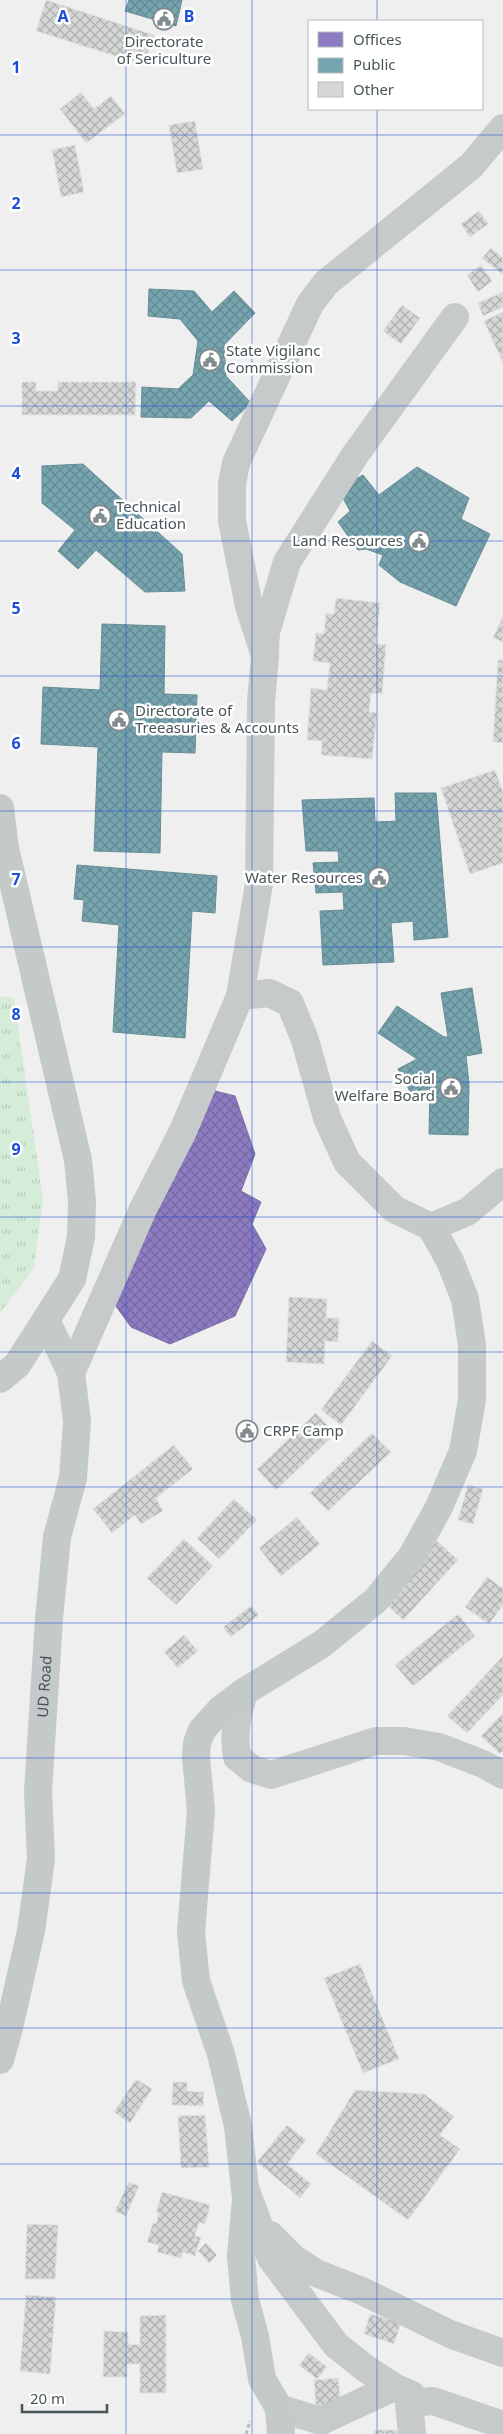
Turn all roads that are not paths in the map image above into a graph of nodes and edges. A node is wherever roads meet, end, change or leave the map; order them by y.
1 (503, 128) edge
2 (455, 317) dead end
3 (265, 656) junction
4 (0, 808) edge
5 (240, 996) junction
6 (503, 1182) edge
7 (431, 1227) junction
8 (46, 1320) junction
9 (71, 1373) junction
10 (0, 1379) edge
11 (244, 1692) junction
12 (503, 1775) edge
13 (0, 2060) edge
14 (245, 2188) junction
15 (259, 2223) junction
16 (503, 2353) edge
17 (402, 2395) junction
18 (280, 2421) edge
19 (503, 2425) edge
20 (412, 2434) edge

1 - 3 street
2 - 3 street
3 - 5 street
4 - 8 main road
5 - 7 street
5 - 9 street
6 - 7 street
7 - 11 main road
8 - 9 main road, UD Road
8 - 10 main road
9 - 13 main road, UD Road
11 - 12 street
11 - 14 main road
14 - 15 street
14 - 18 main road
15 - 16 street
15 - 17 street
17 - 18 street
17 - 19 street
17 - 20 street

